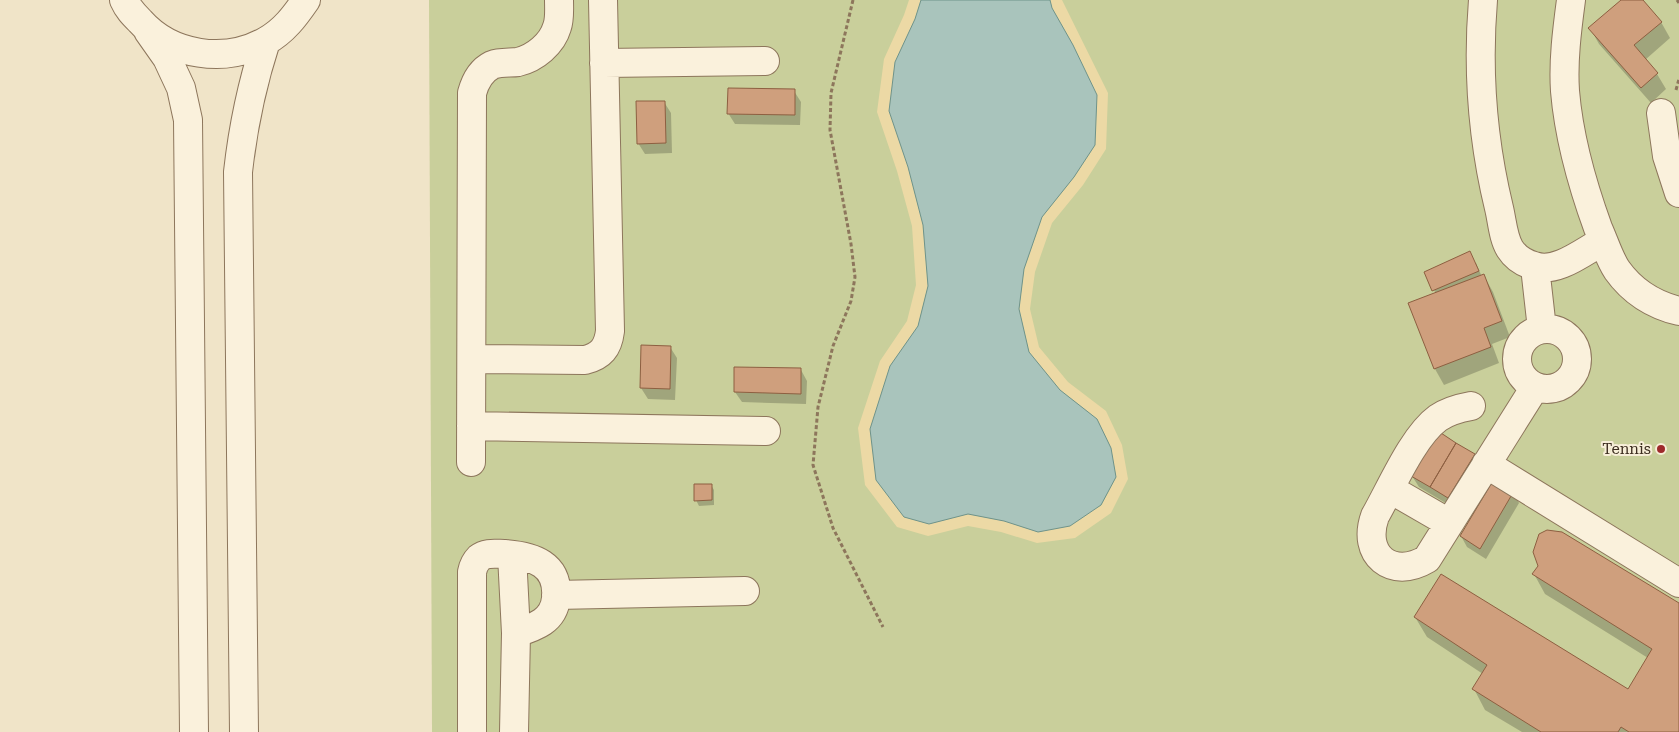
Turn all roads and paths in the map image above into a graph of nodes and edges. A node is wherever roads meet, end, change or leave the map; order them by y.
1 (323, 0) edge
2 (560, 0) edge
3 (603, 0) edge
4 (853, 0) edge
5 (1483, 0) edge
6 (1571, 0) edge
7 (121, 3) edge
8 (298, 11) edge
9 (148, 30) junction
10 (266, 41) junction
11 (766, 61) dead end
12 (604, 63) junction
13 (1661, 113) dead end
14 (1679, 193) edge
15 (1603, 241) junction
16 (1535, 267) junction
17 (1679, 311) edge
18 (1542, 330) junction
19 (472, 359) junction
20 (1535, 387) junction
21 (1472, 406) dead end
22 (471, 426) junction
23 (766, 431) dead end
24 (472, 462) dead end
25 (1486, 464) junction
26 (1390, 489) junction
27 (1449, 523) junction
28 (512, 555) junction
29 (1679, 583) edge
30 (745, 591) dead end
31 (556, 594) junction
32 (884, 628) dead end
33 (516, 633) junction
34 (194, 732) edge
35 (244, 732) edge
36 (472, 732) edge
37 (514, 732) edge

1 - 8 street
2 - 19 street
3 - 12 street
4 - 32 path
5 - 16 street
6 - 15 street
7 - 9 street
8 - 10 street
9 - 10 street
9 - 34 street
10 - 35 street
11 - 12 street
12 - 19 street
13 - 14 street
15 - 16 street
15 - 17 street
16 - 18 street
18 - 20 street
18 - 20 street
19 - 22 street
20 - 25 street
21 - 26 street
22 - 23 street
22 - 24 street
25 - 27 street
25 - 29 street
26 - 27 street
26 - 27 street
28 - 31 street
28 - 33 street
28 - 36 street
30 - 31 street
31 - 33 street
33 - 37 street

